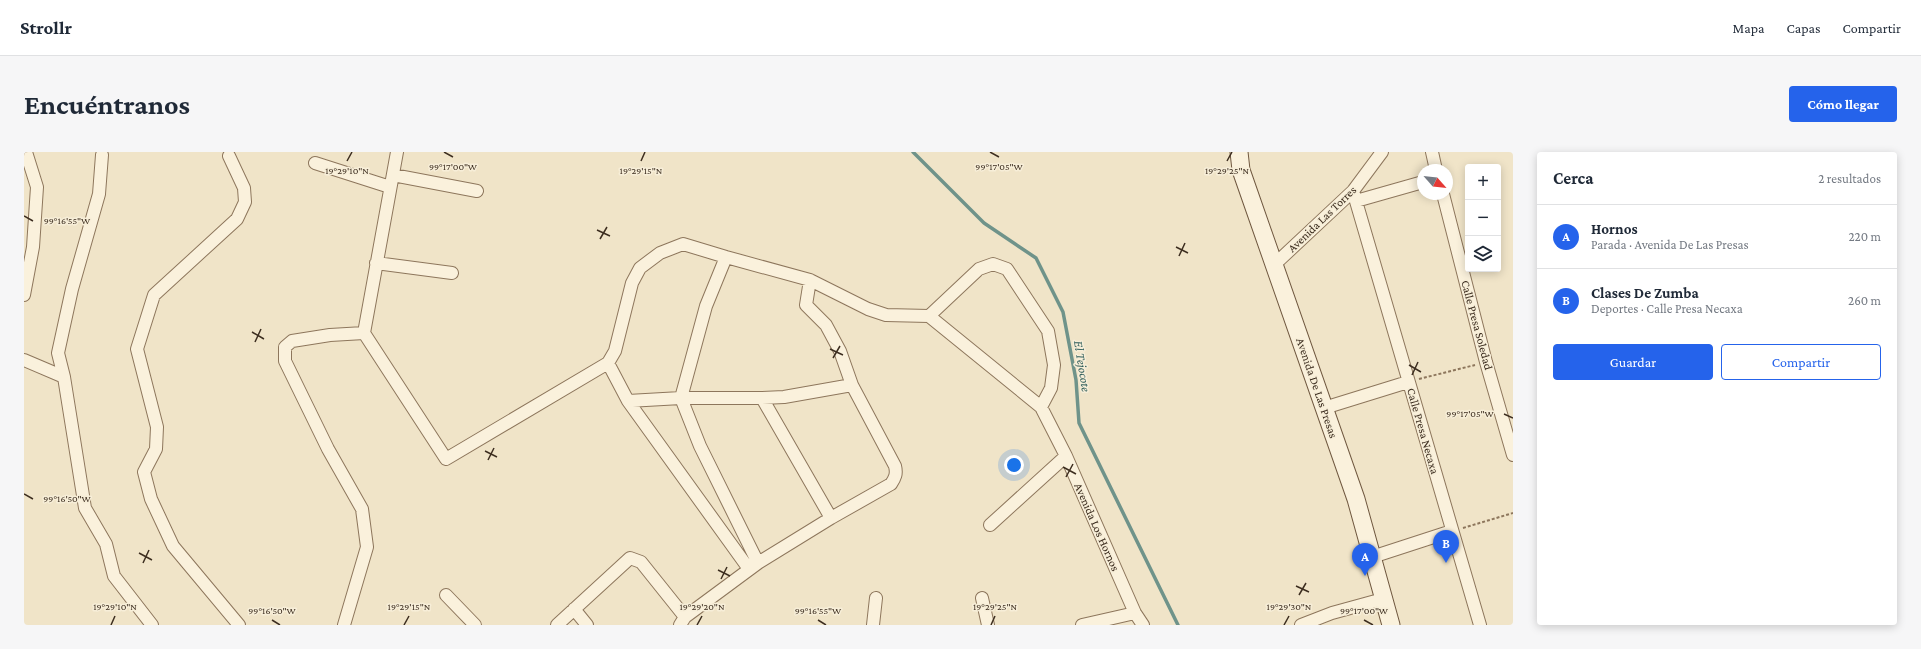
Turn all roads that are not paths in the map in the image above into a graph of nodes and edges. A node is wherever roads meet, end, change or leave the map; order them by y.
1 (26, 152) edge
2 (397, 152) edge
3 (1239, 152) edge
4 (1382, 152) edge
5 (1432, 152) edge
6 (102, 155) dead end
7 (229, 156) dead end
8 (315, 163) dead end
9 (1435, 164) edge
10 (392, 181) junction
11 (1417, 183) edge
12 (476, 191) dead end
13 (1355, 196) junction
14 (1445, 200) edge
15 (726, 257) junction
16 (376, 263) junction
17 (1275, 264) junction
18 (452, 273) dead end
19 (810, 280) junction
20 (24, 295) edge
21 (929, 316) junction
22 (364, 333) junction
23 (24, 360) edge
24 (608, 363) junction
25 (64, 376) junction
26 (1408, 382) junction
27 (852, 385) junction
28 (681, 398) junction
29 (762, 398) junction
30 (628, 401) junction
31 (1040, 407) junction
32 (1324, 408) junction
33 (1513, 455) edge
34 (1066, 456) junction
35 (831, 518) junction
36 (990, 526) dead end
37 (1452, 531) junction
38 (1372, 557) junction
39 (754, 566) junction
40 (446, 595) dead end
41 (876, 598) dead end
42 (982, 598) dead end
43 (1383, 600) junction
44 (574, 609) junction
45 (1135, 613) junction
46 (683, 621) edge
47 (152, 625) edge
48 (239, 625) edge
49 (344, 625) edge
50 (475, 625) edge
51 (557, 625) edge
52 (587, 625) edge
53 (873, 625) edge
54 (988, 625) edge
55 (1082, 625) edge
56 (1143, 625) edge
57 (1301, 625) edge
58 (1391, 625) edge
59 (1480, 625) edge

1 - 20 street
2 - 10 street
3 - 17 main road, Avenida De Las Presas
4 - 13 street, Avenida Las Torres
5 - 9 street
6 - 25 street
7 - 48 street
8 - 10 street
10 - 12 street
10 - 16 street
11 - 13 street
13 - 17 street, Avenida Las Torres
13 - 26 street, Calle Presa Necaxa
14 - 33 street, Calle Presa Soledad
15 - 19 street
15 - 24 street
15 - 28 street
16 - 18 street
16 - 22 street
17 - 32 main road, Avenida De Las Presas
19 - 21 street
19 - 27 street
21 - 31 street
21 - 31 street
22 - 24 street
22 - 49 street
23 - 25 street
24 - 30 street
25 - 47 street
26 - 32 street
26 - 37 street, Calle Presa Necaxa
27 - 29 street
27 - 35 street
28 - 29 street
28 - 30 street
28 - 39 street
29 - 35 street
30 - 39 street
31 - 34 street, Avenida Los Hornos
32 - 38 main road, Avenida De Las Presas
34 - 36 street
34 - 45 street, Avenida Los Hornos
35 - 39 street
37 - 38 street
37 - 59 street, Calle Presa Necaxa
38 - 43 main road, Avenida De Las Presas
39 - 46 street
40 - 50 street
41 - 53 street
42 - 54 street
43 - 57 street
43 - 58 main road, Avenida De Las Presas
44 - 46 street
44 - 51 street
44 - 52 street
45 - 55 street
45 - 56 street, Avenida Los Hornos

